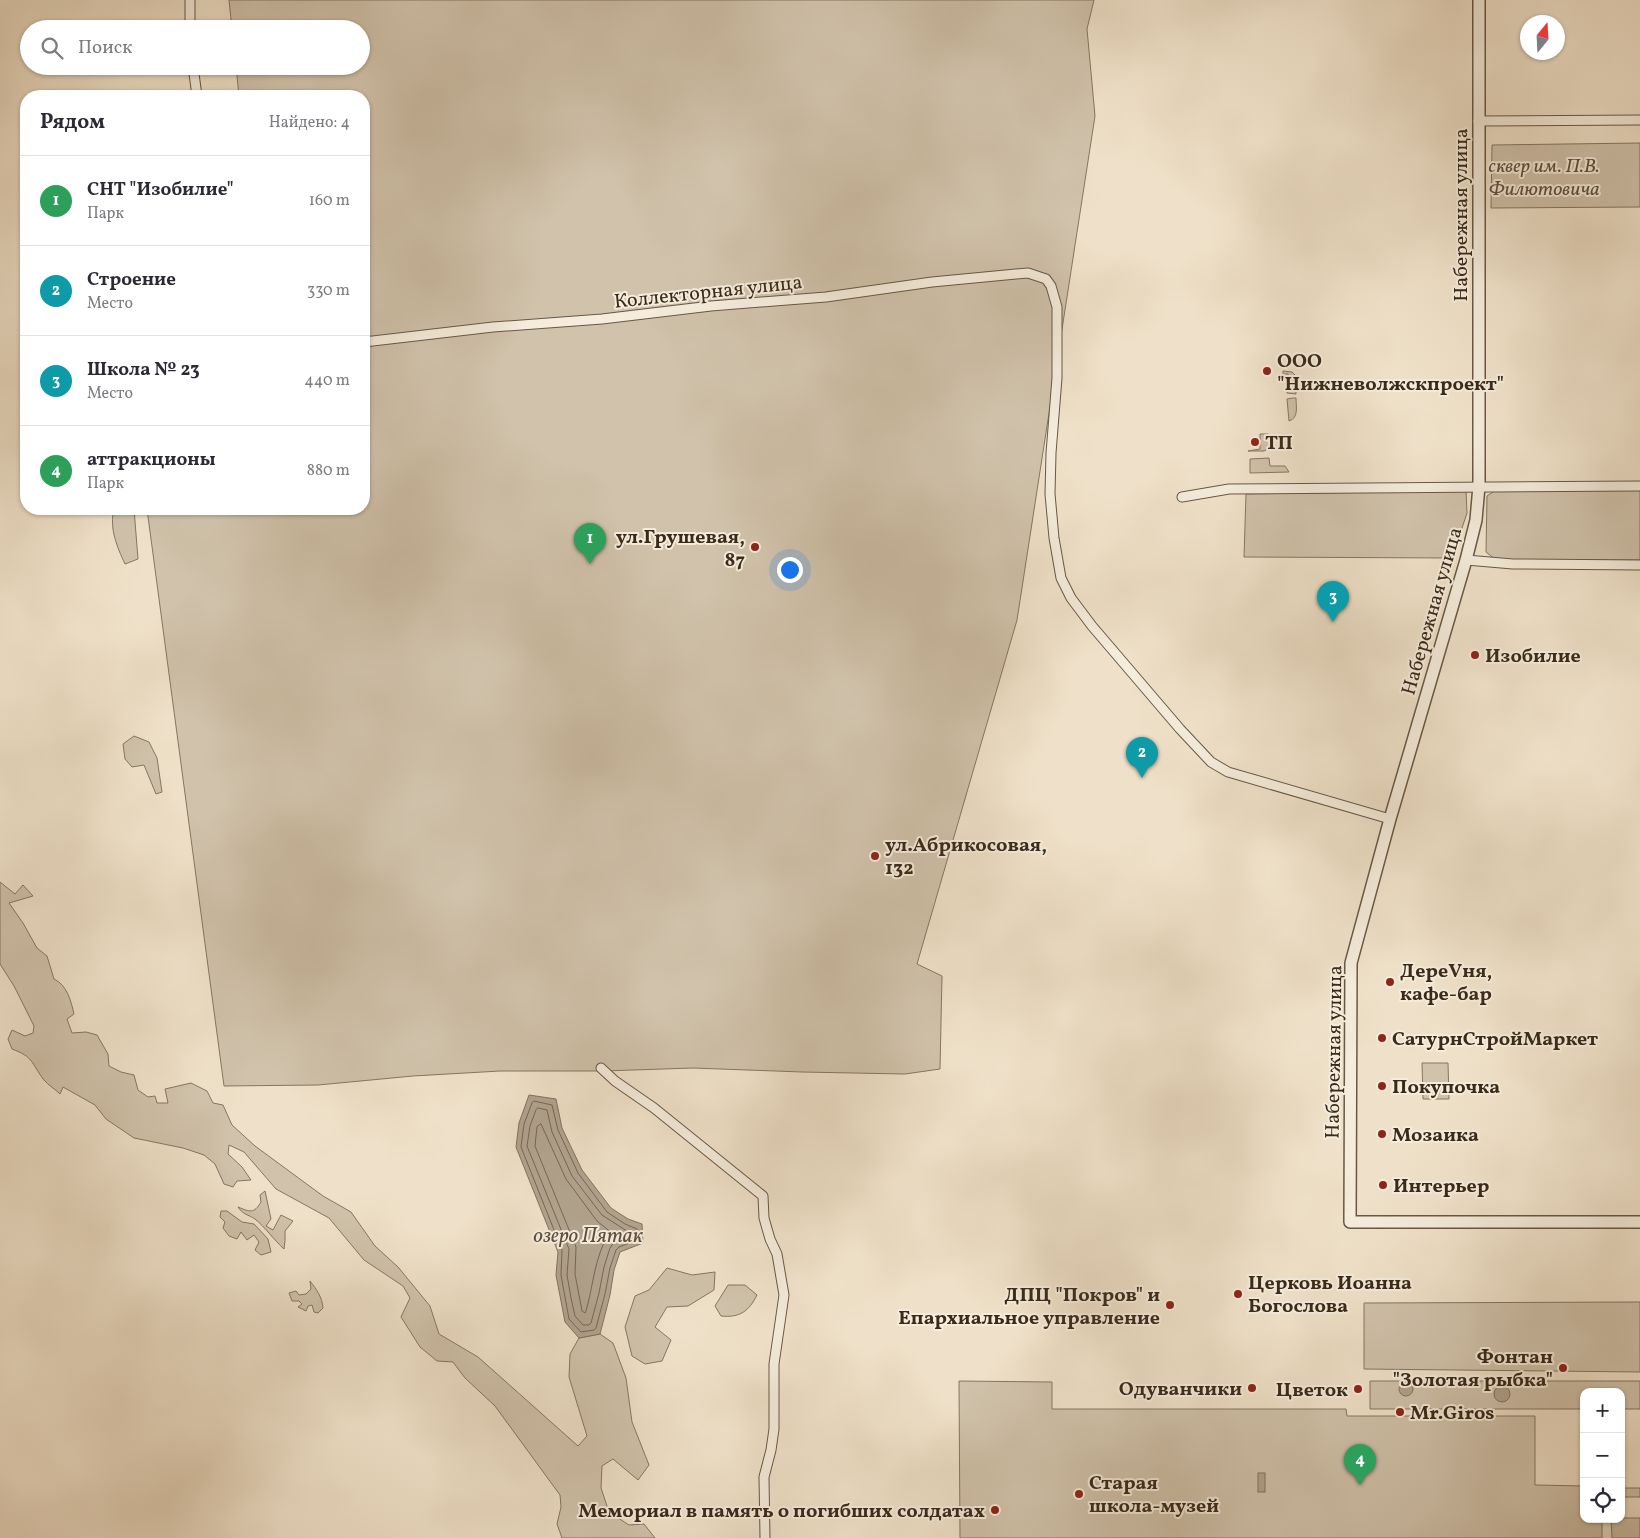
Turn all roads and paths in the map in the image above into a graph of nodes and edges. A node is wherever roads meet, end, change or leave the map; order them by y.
1 (190, 0) edge
2 (1479, 0) edge
3 (190, 20) edge
4 (194, 75) edge
5 (196, 90) edge
6 (1640, 120) edge
7 (1478, 121) junction
8 (370, 341) edge
9 (1479, 486) junction
10 (1640, 486) edge
11 (1182, 497) dead end
12 (1466, 560) junction
13 (1640, 564) edge
14 (1390, 819) junction
15 (601, 1068) dead end
16 (1640, 1222) edge
17 (765, 1538) edge

1 - 3 street
2 - 7 street, Набережная улица
4 - 5 street
6 - 7 street
7 - 9 street, Набережная улица
8 - 14 street, Коллекторная улица
9 - 10 street
9 - 11 street
9 - 12 street, Набережная улица
12 - 13 street
12 - 14 street, Набережная улица
14 - 16 street, Набережная улица
15 - 17 street

